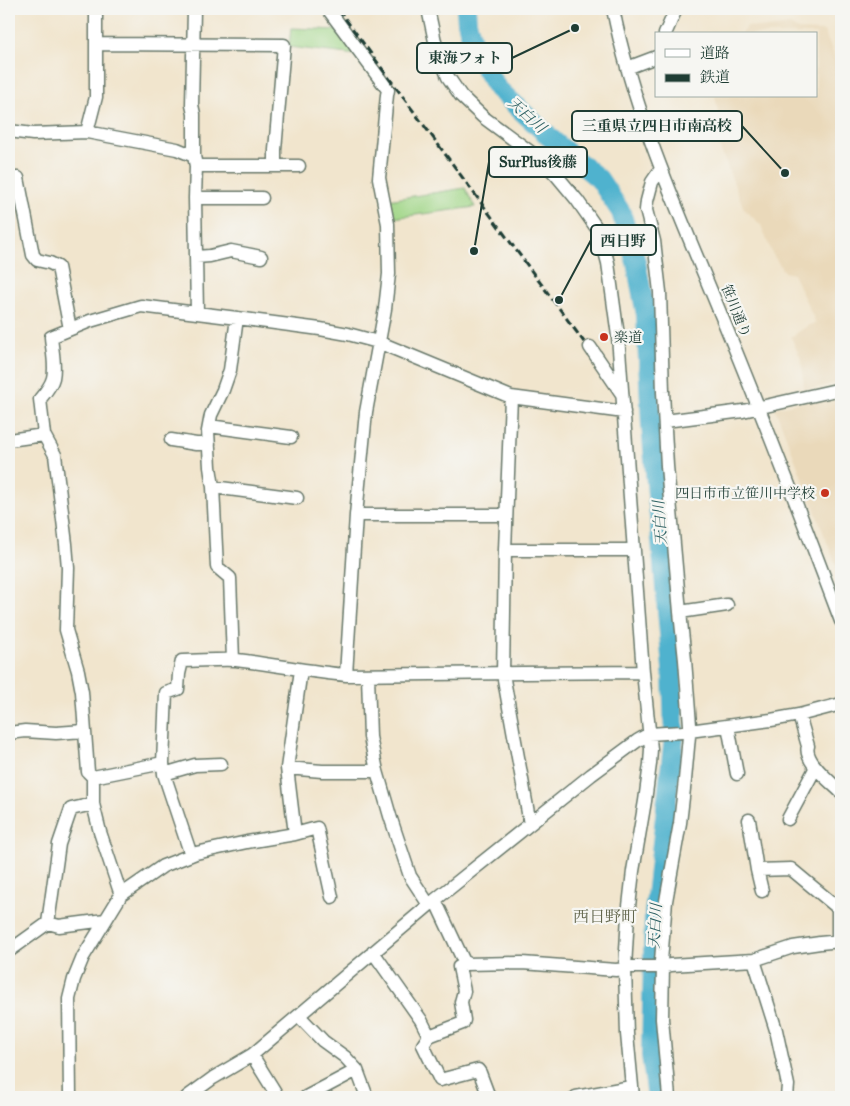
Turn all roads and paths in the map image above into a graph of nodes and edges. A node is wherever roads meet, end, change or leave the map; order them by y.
1 (94, 9) edge
2 (194, 9) edge
3 (328, 9) edge
4 (428, 9) edge
5 (613, 9) edge
6 (676, 9) edge
7 (666, 32) edge
8 (96, 44) junction
9 (193, 44) junction
10 (655, 57) edge
11 (627, 68) junction
12 (9, 131) edge
13 (87, 132) junction
14 (195, 161) junction
15 (275, 166) junction
16 (300, 166) dead end
17 (661, 169) junction
18 (9, 178) edge
19 (195, 198) junction
20 (262, 198) dead end
21 (261, 256) dead end
22 (196, 257) junction
23 (197, 313) junction
24 (237, 318) junction
25 (70, 329) junction
26 (378, 342) junction
27 (590, 346) dead end
28 (841, 389) edge
29 (622, 394) junction
30 (511, 397) junction
31 (758, 407) junction
32 (624, 412) junction
33 (664, 421) junction
34 (209, 426) junction
35 (44, 435) junction
36 (291, 437) dead end
37 (9, 440) edge
38 (171, 440) dead end
39 (209, 444) junction
40 (213, 487) junction
41 (297, 498) dead end
42 (356, 515) junction
43 (506, 515) junction
44 (505, 550) junction
45 (633, 550) junction
46 (727, 605) dead end
47 (680, 612) junction
48 (841, 620) edge
49 (234, 660) junction
50 (302, 670) junction
51 (643, 672) junction
52 (503, 674) junction
53 (346, 675) junction
54 (368, 676) junction
55 (841, 704) edge
56 (799, 715) junction
57 (728, 726) junction
58 (84, 731) junction
59 (686, 732) junction
60 (9, 733) edge
61 (649, 734) junction
62 (221, 764) dead end
63 (816, 767) junction
64 (163, 768) junction
65 (287, 768) junction
66 (377, 771) junction
67 (737, 774) dead end
68 (94, 777) junction
69 (841, 792) edge
70 (93, 804) junction
71 (788, 819) dead end
72 (749, 820) dead end
73 (530, 824) junction
74 (295, 834) junction
75 (191, 855) junction
76 (757, 870) junction
77 (762, 891) dead end
78 (121, 895) junction
79 (332, 897) dead end
80 (432, 902) junction
81 (105, 920) junction
82 (48, 923) junction
83 (839, 941) edge
84 (9, 951) edge
85 (373, 952) junction
86 (754, 960) junction
87 (465, 964) junction
88 (661, 966) junction
89 (628, 968) junction
90 (299, 1016) junction
91 (429, 1036) junction
92 (252, 1055) junction
93 (357, 1070) junction
94 (632, 1092) edge
95 (70, 1097) edge
96 (187, 1097) edge
97 (278, 1097) edge
98 (306, 1097) edge
99 (367, 1097) edge
100 (489, 1097) edge
101 (576, 1097) edge
102 (669, 1097) edge
103 (788, 1097) edge

1 - 8 street
2 - 9 street
3 - 26 street
4 - 29 street
5 - 11 street, 笹川通り
6 - 7 street
8 - 9 street
8 - 13 street
9 - 14 street
9 - 15 street
10 - 11 street
11 - 17 street, 笹川通り
12 - 13 street
13 - 14 street
14 - 15 street
14 - 19 street
15 - 16 street
17 - 31 street, 笹川通り
17 - 33 street
18 - 25 street
19 - 20 street
19 - 22 street
21 - 22 street
22 - 23 street
23 - 24 street
23 - 25 street
24 - 26 street
24 - 34 street
25 - 35 street
26 - 30 street
26 - 42 street
27 - 29 street
28 - 31 street
29 - 32 street
30 - 32 street
30 - 43 street
31 - 33 street
31 - 48 street, 笹川通り
32 - 45 street
33 - 47 street
34 - 36 street
34 - 39 street
35 - 37 street
35 - 58 street
38 - 39 street
39 - 40 street
40 - 41 street
40 - 49 street
42 - 43 street
42 - 53 street
43 - 44 street
44 - 45 street
44 - 52 street
45 - 51 street
46 - 47 street
47 - 59 street
49 - 50 street
49 - 64 street
50 - 53 street
50 - 65 street
51 - 52 street
51 - 61 street
52 - 54 street
52 - 73 street
53 - 54 street
54 - 66 street
55 - 56 street
56 - 57 street
56 - 63 street
57 - 59 street
57 - 67 street
58 - 60 street
58 - 68 street
59 - 61 street
59 - 88 street
61 - 73 street
61 - 89 street
62 - 64 street
63 - 69 street
63 - 71 street
64 - 68 street
64 - 75 street
65 - 66 street
65 - 74 street
66 - 80 street
68 - 70 street
70 - 78 street
70 - 82 street
72 - 76 street
73 - 80 street
74 - 75 street
74 - 79 street
75 - 78 street
76 - 77 street
76 - 83 street
78 - 81 street
80 - 85 street
80 - 87 street
81 - 82 street
81 - 95 street
82 - 84 street
83 - 86 street
85 - 90 street
85 - 91 street
86 - 88 street
86 - 103 street
87 - 89 street
87 - 91 street
88 - 89 street
88 - 102 street
89 - 94 street
90 - 92 street
90 - 93 street
91 - 100 street
92 - 96 street
92 - 97 street
93 - 98 street
93 - 99 street
94 - 101 street

